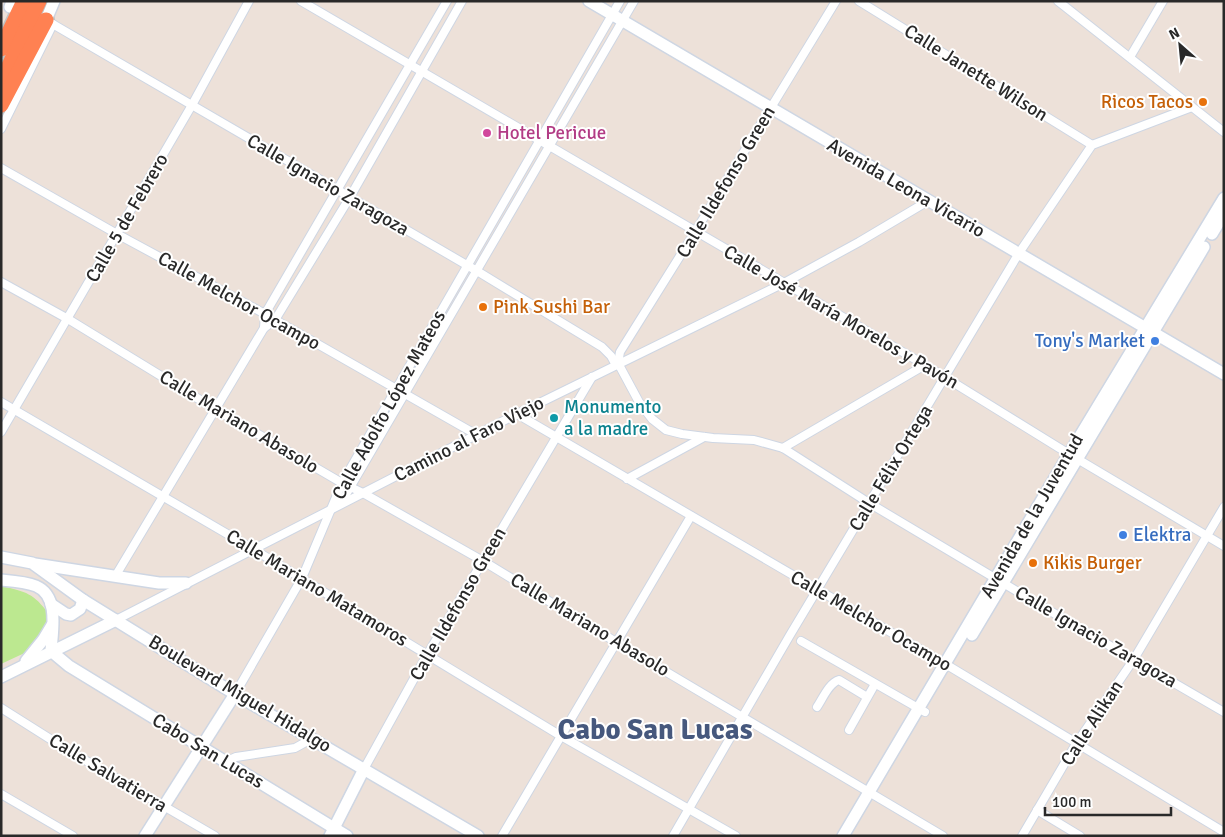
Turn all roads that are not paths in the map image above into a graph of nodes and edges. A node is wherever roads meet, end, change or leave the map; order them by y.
1 (54, 1) edge
2 (249, 1) edge
3 (301, 1) edge
4 (447, 1) edge
5 (462, 1) edge
6 (589, 1) edge
7 (620, 1) edge
8 (634, 1) edge
9 (836, 1) edge
10 (859, 1) edge
11 (1058, 1) edge
12 (1163, 1) edge
13 (12, 3) edge
14 (43, 15) edge
15 (612, 15) junction
16 (623, 21) junction
17 (1, 28) edge
18 (1, 49) edge
19 (1130, 56) junction
20 (410, 64) junction
21 (422, 72) junction
22 (1, 83) edge
23 (1, 105) edge
24 (192, 105) junction
25 (1192, 107) junction
26 (770, 109) junction
27 (1, 129) edge
28 (1224, 132) edge
29 (540, 141) junction
30 (1092, 145) junction
31 (549, 147) junction
32 (1, 168) edge
33 (337, 190) junction
34 (350, 197) junction
35 (1224, 198) edge
36 (928, 201) junction
37 (1224, 214) edge
38 (695, 232) junction
39 (117, 234) junction
40 (1019, 252) junction
41 (468, 266) junction
42 (476, 271) junction
43 (1, 282) edge
44 (784, 283) junction
45 (265, 314) junction
46 (68, 319) junction
47 (275, 320) junction
48 (264, 328) junction
49 (1148, 331) junction
50 (617, 364) junction
51 (925, 365) junction
52 (1224, 374) edge
53 (592, 377) junction
54 (945, 378) junction
55 (396, 389) junction
56 (405, 394) junction
57 (1, 402) edge
58 (216, 409) junction
59 (14, 410) junction
60 (517, 414) junction
61 (1, 432) edge
62 (477, 435) junction
63 (557, 436) junction
64 (705, 437) junction
65 (782, 448) junction
66 (1073, 456) junction
67 (627, 480) junction
68 (342, 483) junction
69 (350, 487) junction
70 (363, 492) junction
71 (164, 496) junction
72 (341, 503) junction
73 (869, 503) junction
74 (1224, 507) edge
75 (333, 508) junction
76 (691, 516) junction
77 (1207, 536) junction
78 (1224, 546) edge
79 (253, 549) junction
80 (1, 557) edge
81 (483, 561) junction
82 (32, 563) junction
83 (116, 576) junction
84 (302, 578) junction
85 (1, 580) edge
86 (1000, 580) junction
87 (186, 583) junction
88 (817, 590) junction
89 (83, 600) junction
90 (51, 604) junction
91 (116, 620) junction
92 (53, 624) junction
93 (801, 641) dead end
94 (616, 642) junction
95 (51, 651) junction
96 (427, 655) junction
97 (1134, 659) junction
98 (23, 666) junction
99 (948, 666) junction
100 (1, 677) edge
101 (876, 684) junction
102 (235, 694) junction
103 (867, 697) junction
104 (818, 707) dead end
105 (1, 708) edge
106 (922, 710) junction
107 (1224, 712) edge
108 (743, 717) junction
109 (849, 730) dead end
110 (561, 736) junction
111 (313, 738) junction
112 (1076, 744) junction
113 (201, 748) junction
114 (225, 762) junction
115 (364, 769) junction
116 (1, 794) edge
117 (872, 794) junction
118 (164, 806) junction
119 (689, 809) junction
120 (1037, 810) junction
121 (332, 832) edge
122 (1224, 832) edge
123 (72, 836) edge
124 (145, 836) edge
125 (215, 836) edge
126 (347, 836) edge
127 (478, 836) edge
128 (502, 836) edge
129 (673, 836) edge
130 (736, 836) edge
131 (843, 836) edge
132 (851, 836) edge
133 (943, 836) edge
134 (1022, 836) edge
135 (1080, 836) edge

1 - 14 street
2 - 24 street, Calle 5 de Febrero
3 - 20 street, Calle José María Morelos y Pavón
4 - 20 street
5 - 21 street
6 - 15 street, Avenida Leona Vicario
7 - 15 street, Calle Adolfo López Mateos
8 - 16 street, Calle Adolfo López Mateos
9 - 26 street, Calle Ildefonso Green
10 - 30 street, Calle Janette Wilson
11 - 19 street
12 - 19 street
13 - 17 highway
13 - 18 highway
14 - 22 highway
14 - 23 highway
14 - 24 street, Calle Ignacio Zaragoza
14 - 27 street
15 - 16 street, Avenida Leona Vicario
15 - 29 street, Calle Adolfo López Mateos
16 - 26 street, Avenida Leona Vicario
16 - 31 street, Calle Adolfo López Mateos
19 - 25 street
20 - 21 street, Calle José María Morelos y Pavón
20 - 33 street
21 - 29 street, Calle José María Morelos y Pavón
21 - 34 street
24 - 33 street, Calle Ignacio Zaragoza
24 - 39 street, Calle 5 de Febrero
25 - 28 street
25 - 30 street
26 - 36 street, Avenida Leona Vicario
26 - 38 street, Calle Ildefonso Green
29 - 31 street, Calle José María Morelos y Pavón
29 - 41 street, Calle Adolfo López Mateos
30 - 40 street, Calle Félix Ortega
31 - 38 street, Calle José María Morelos y Pavón
31 - 42 street, Calle Adolfo López Mateos
32 - 39 street, Calle Melchor Ocampo
33 - 34 street, Calle Ignacio Zaragoza
33 - 45 street
34 - 41 street, Calle Ignacio Zaragoza
34 - 47 street
35 - 49 street, Avenida de la Juventud
36 - 40 street, Avenida Leona Vicario
36 - 44 street, Camino al Faro Viejo
37 - 49 street, Avenida de la Juventud
38 - 44 street, Calle José María Morelos y Pavón
38 - 50 street, Calle Ildefonso Green
39 - 45 street, Calle Melchor Ocampo
39 - 46 street, Calle 5 de Febrero
40 - 49 street, Avenida Leona Vicario
40 - 54 street, Calle Félix Ortega
41 - 42 street, Calle Ignacio Zaragoza
41 - 55 street, Calle Adolfo López Mateos
42 - 50 street, Calle Ignacio Zaragoza
42 - 56 street, Calle Adolfo López Mateos
43 - 46 street, Calle Mariano Abasolo
44 - 50 street, Camino al Faro Viejo
44 - 51 street, Calle José María Morelos y Pavón
45 - 47 street, Calle Melchor Ocampo
45 - 48 street
46 - 58 street, Calle Mariano Abasolo
46 - 59 street, Calle 5 de Febrero
47 - 48 street
47 - 55 street, Calle Melchor Ocampo
48 - 58 street
49 - 52 street, Avenida Leona Vicario
49 - 66 street, Avenida de la Juventud
50 - 53 street, Camino al Faro Viejo
50 - 64 street, Calle Ignacio Zaragoza
51 - 54 street, Calle José María Morelos y Pavón
51 - 65 street
53 - 60 street, Camino al Faro Viejo
53 - 63 street, Calle Ildefonso Green
54 - 66 street, Calle José María Morelos y Pavón
54 - 73 street, Calle Félix Ortega
55 - 56 street, Calle Melchor Ocampo
55 - 68 street, Calle Adolfo López Mateos
56 - 62 street, Calle Melchor Ocampo
56 - 69 street, Calle Adolfo López Mateos
57 - 59 street, Calle Mariano Matamoros
58 - 68 street, Calle Mariano Abasolo
58 - 71 street
59 - 61 street, Calle 5 de Febrero
59 - 71 street, Calle Mariano Matamoros
60 - 62 street, Camino al Faro Viejo
60 - 63 street, Calle Melchor Ocampo
62 - 70 street, Camino al Faro Viejo
63 - 67 street, Calle Melchor Ocampo
63 - 81 street, Calle Ildefonso Green
64 - 65 street, Calle Ignacio Zaragoza
64 - 67 street
65 - 73 street, Calle Ignacio Zaragoza
66 - 77 street, Calle José María Morelos y Pavón
66 - 86 street, Avenida de la Juventud
67 - 76 street, Calle Melchor Ocampo
68 - 69 street, Calle Mariano Abasolo
68 - 75 street, Calle Adolfo López Mateos
69 - 70 street, Calle Mariano Abasolo
69 - 72 street, Calle Adolfo López Mateos
70 - 72 street, Camino al Faro Viejo
70 - 81 street, Calle Mariano Abasolo
71 - 79 street, Calle Mariano Matamoros
71 - 83 street
72 - 75 street, Camino al Faro Viejo
73 - 86 street, Calle Ignacio Zaragoza
73 - 88 street, Calle Félix Ortega
74 - 77 street, Calle Alikan
75 - 79 street, Camino al Faro Viejo
75 - 84 street, Calle Adolfo López Mateos
76 - 88 street, Calle Melchor Ocampo
76 - 94 street
77 - 78 street, Calle José María Morelos y Pavón
77 - 97 street, Calle Alikan
79 - 84 street, Calle Mariano Matamoros
79 - 87 street, Camino al Faro Viejo
80 - 82 street, Boulevard Miguel Hidalgo
81 - 94 street, Calle Mariano Abasolo
81 - 96 street, Calle Ildefonso Green
82 - 83 street
82 - 89 street, Boulevard Miguel Hidalgo
83 - 87 street
84 - 96 street, Calle Mariano Matamoros
84 - 102 street, Calle Adolfo López Mateos
85 - 90 street
86 - 97 street, Calle Ignacio Zaragoza
86 - 99 street, Avenida de la Juventud
87 - 91 street, Camino al Faro Viejo
88 - 99 street, Calle Melchor Ocampo
88 - 108 street, Calle Félix Ortega
89 - 90 street
89 - 91 street, Boulevard Miguel Hidalgo
90 - 92 street
91 - 95 street
91 - 102 street, Boulevard Miguel Hidalgo
92 - 95 street
92 - 98 street
93 - 101 street
94 - 108 street, Calle Mariano Abasolo
94 - 110 street
95 - 98 street
95 - 113 street, Cabo San Lucas
96 - 110 street, Calle Mariano Matamoros
96 - 115 street, Calle Ildefonso Green
97 - 107 street, Calle Ignacio Zaragoza
97 - 112 street, Calle Alikan
98 - 100 street
99 - 106 street, Avenida de la Juventud
99 - 112 street, Calle Melchor Ocampo
101 - 103 street
101 - 106 street
102 - 111 street, Boulevard Miguel Hidalgo
102 - 113 street, Calle Adolfo López Mateos
103 - 104 street
103 - 109 street
105 - 118 street, Calle Salvatierra
106 - 117 street, Avenida de la Juventud
108 - 117 street, Calle Mariano Abasolo
108 - 119 street, Calle Félix Ortega
110 - 119 street, Calle Mariano Matamoros
110 - 128 street
111 - 114 street
111 - 115 street, Boulevard Miguel Hidalgo
112 - 120 street, Calle Alikan
112 - 122 street, Calle Melchor Ocampo
113 - 114 street, Cabo San Lucas
113 - 118 street, Calle Adolfo López Mateos
114 - 121 street, Cabo San Lucas
115 - 121 street, Calle Ildefonso Green
115 - 127 street, Boulevard Miguel Hidalgo
116 - 123 street
117 - 131 street, Avenida de la Juventud
117 - 132 street, Avenida de la Juventud
117 - 133 street, Calle Mariano Abasolo
118 - 124 street, Calle Adolfo López Mateos
118 - 125 street, Calle Salvatierra
119 - 129 street, Calle Félix Ortega
119 - 130 street, Calle Mariano Matamoros
120 - 134 street, Calle Alikan
120 - 135 street
121 - 126 street, Cabo San Lucas

